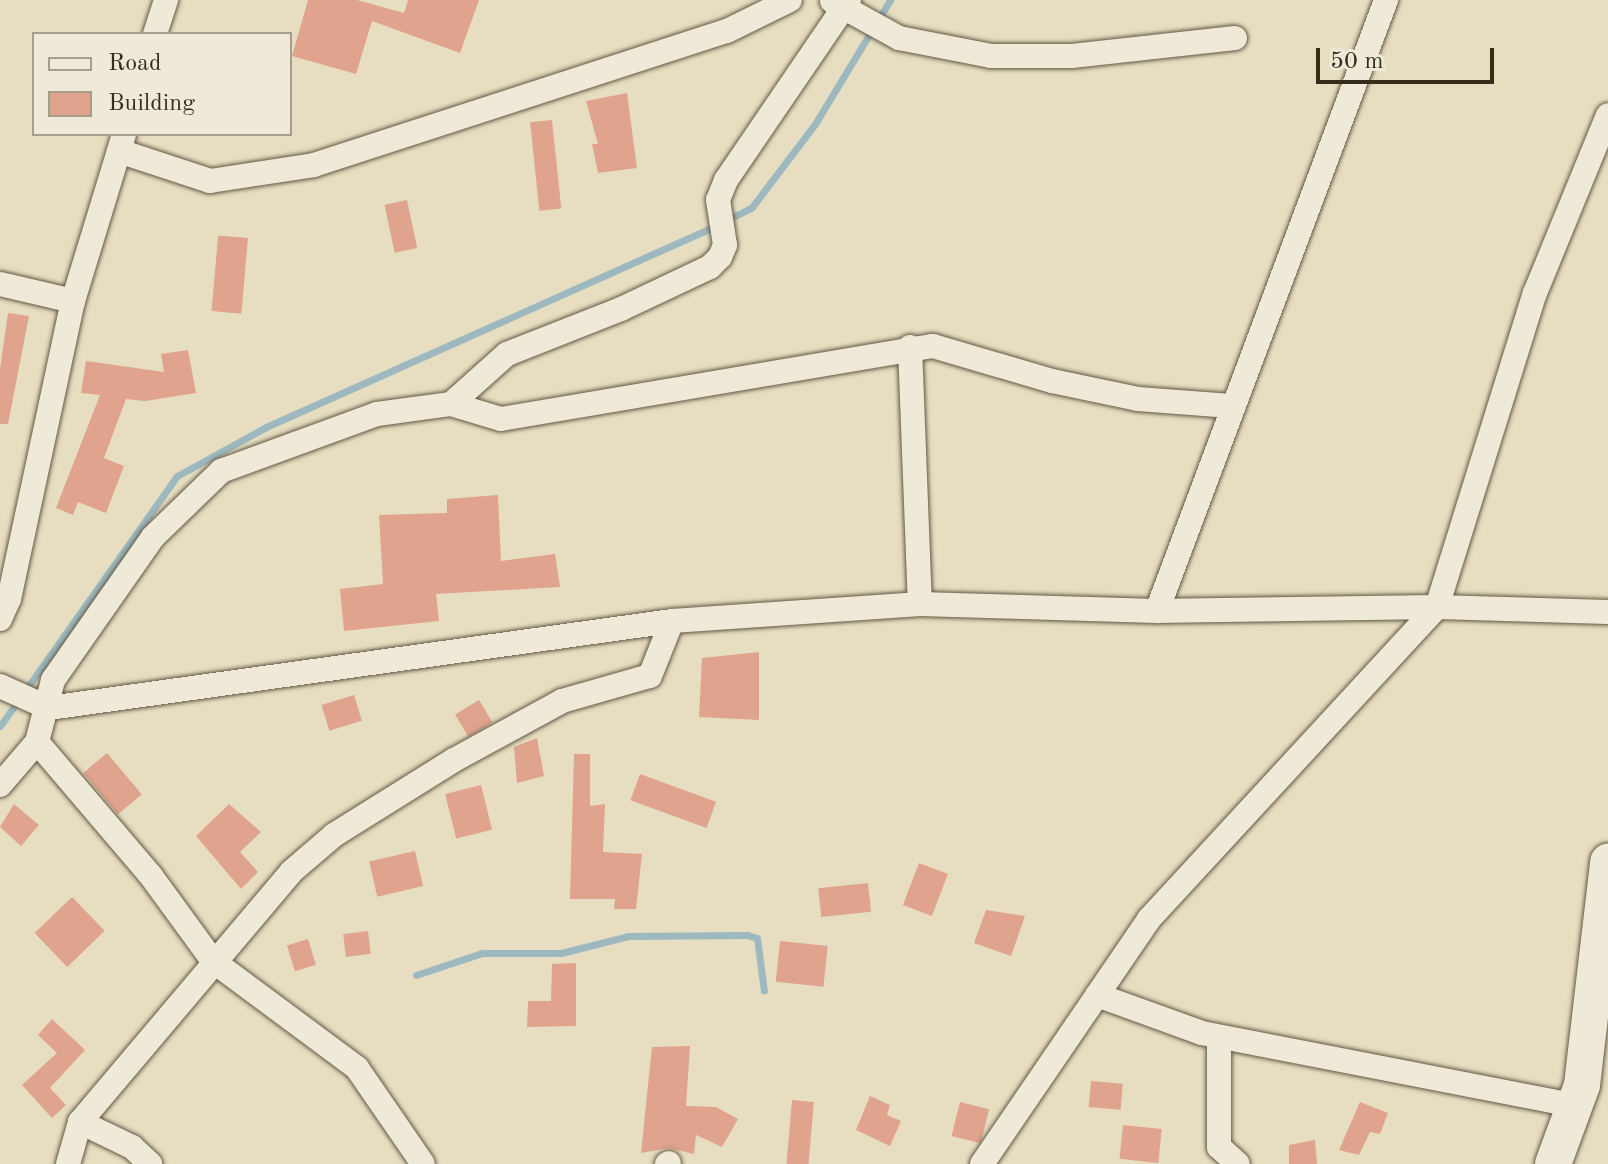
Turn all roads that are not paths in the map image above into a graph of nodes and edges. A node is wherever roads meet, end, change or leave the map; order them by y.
1 (166, 0) edge
2 (790, 0) edge
3 (1386, 0) edge
4 (846, 6) edge
5 (156, 32) edge
6 (1235, 38) dead end
7 (1608, 115) edge
8 (122, 142) edge
9 (0, 284) edge
10 (73, 301) junction
11 (910, 347) junction
12 (451, 404) junction
13 (1231, 406) junction
14 (920, 604) junction
15 (1437, 607) junction
16 (1157, 611) junction
17 (1608, 612) edge
18 (0, 619) edge
19 (672, 621) junction
20 (0, 686) edge
21 (43, 706) junction
22 (37, 742) junction
23 (0, 785) edge
24 (1608, 862) edge
25 (213, 961) junction
26 (1097, 995) junction
27 (1219, 1037) junction
28 (1576, 1106) junction
29 (80, 1122) junction
30 (68, 1164) edge
31 (150, 1164) edge
32 (423, 1164) edge
33 (982, 1164) edge
34 (1238, 1164) edge
35 (1553, 1164) edge

1 - 5 street
2 - 8 street
3 - 13 street
4 - 6 street
4 - 12 street
7 - 15 street
8 - 10 street
9 - 10 street
10 - 18 street
11 - 12 street
11 - 13 street
11 - 14 street
12 - 21 street
13 - 16 street
14 - 16 street
14 - 19 street
15 - 16 street
15 - 17 street
15 - 26 street
19 - 21 street
19 - 25 street
20 - 21 street
21 - 22 street
22 - 23 street
22 - 25 street
24 - 28 main road
25 - 29 street
25 - 32 street
26 - 27 street
26 - 33 street
27 - 28 street
27 - 34 street
28 - 35 main road
29 - 30 street
29 - 31 street

